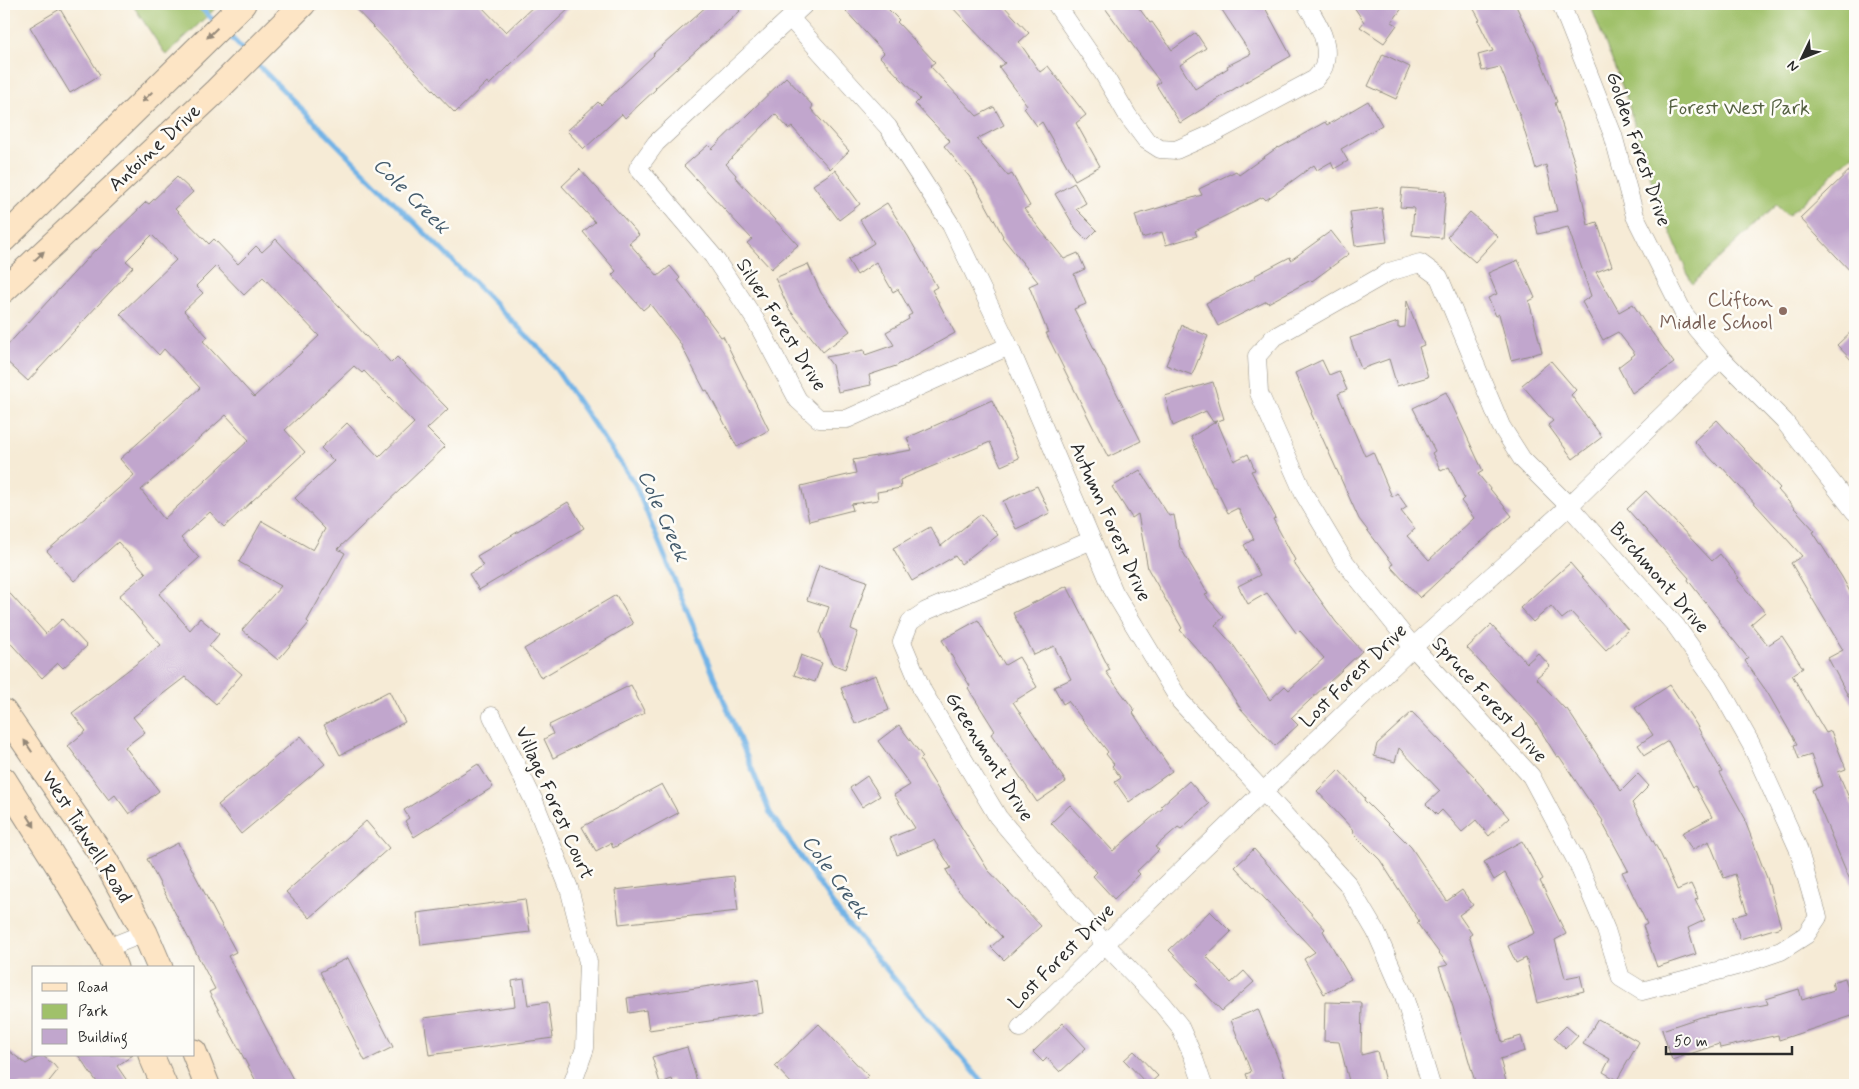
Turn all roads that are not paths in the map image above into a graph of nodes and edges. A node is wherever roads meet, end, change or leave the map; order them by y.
1 (243, 4) edge
2 (304, 4) edge
3 (805, 4) edge
4 (1056, 4) edge
5 (1306, 4) edge
6 (1561, 4) edge
7 (790, 18) junction
8 (4, 239) edge
9 (4, 290) edge
10 (1335, 303) joint
11 (1008, 346) junction
12 (1721, 358) junction
13 (1569, 506) junction
14 (1855, 512) edge
15 (1092, 540) junction
16 (1413, 647) junction
17 (4, 712) edge
18 (492, 716) dead end
19 (4, 780) edge
20 (1263, 793) junction
21 (145, 933) junction
22 (1105, 944) junction
23 (111, 958) edge
24 (159, 966) edge
25 (1710, 972) joint
26 (1020, 1028) dead end
27 (195, 1055) edge
28 (152, 1056) edge
29 (164, 1085) edge
30 (207, 1085) edge
31 (572, 1085) edge
32 (1203, 1085) edge
33 (1431, 1085) edge

1 -> 8 main road, Antoine Drive
9 -> 2 main road, Antoine Drive
3 - 7 street
4 - 5 street
6 - 12 street, Golden Forest Drive
7 - 11 street, Autumn Forest Drive
7 - 11 street, Silver Forest Drive
10 - 13 street, Birchmont Drive
10 - 16 street, Spruce Forest Drive
11 - 15 street, Autumn Forest Drive
12 - 13 street, Lost Forest Drive
12 - 14 street, Golden Forest Drive
13 - 16 street, Lost Forest Drive
13 - 25 street, Birchmont Drive
15 - 20 street, Autumn Forest Drive
15 - 22 street, Greenmont Drive
16 - 20 street, Lost Forest Drive
16 - 25 street, Spruce Forest Drive
21 -> 17 main road, West Tidwell Road
18 - 31 street, Village Forest Court
19 -> 23 main road, West Tidwell Road
20 - 22 street, Lost Forest Drive
20 - 33 street, Autumn Forest Drive
21 - 23 street
21 - 24 main road, West Tidwell Road
22 - 26 street, Lost Forest Drive
22 - 32 street, Greenmont Drive
27 - 30 main road
28 - 29 main road

